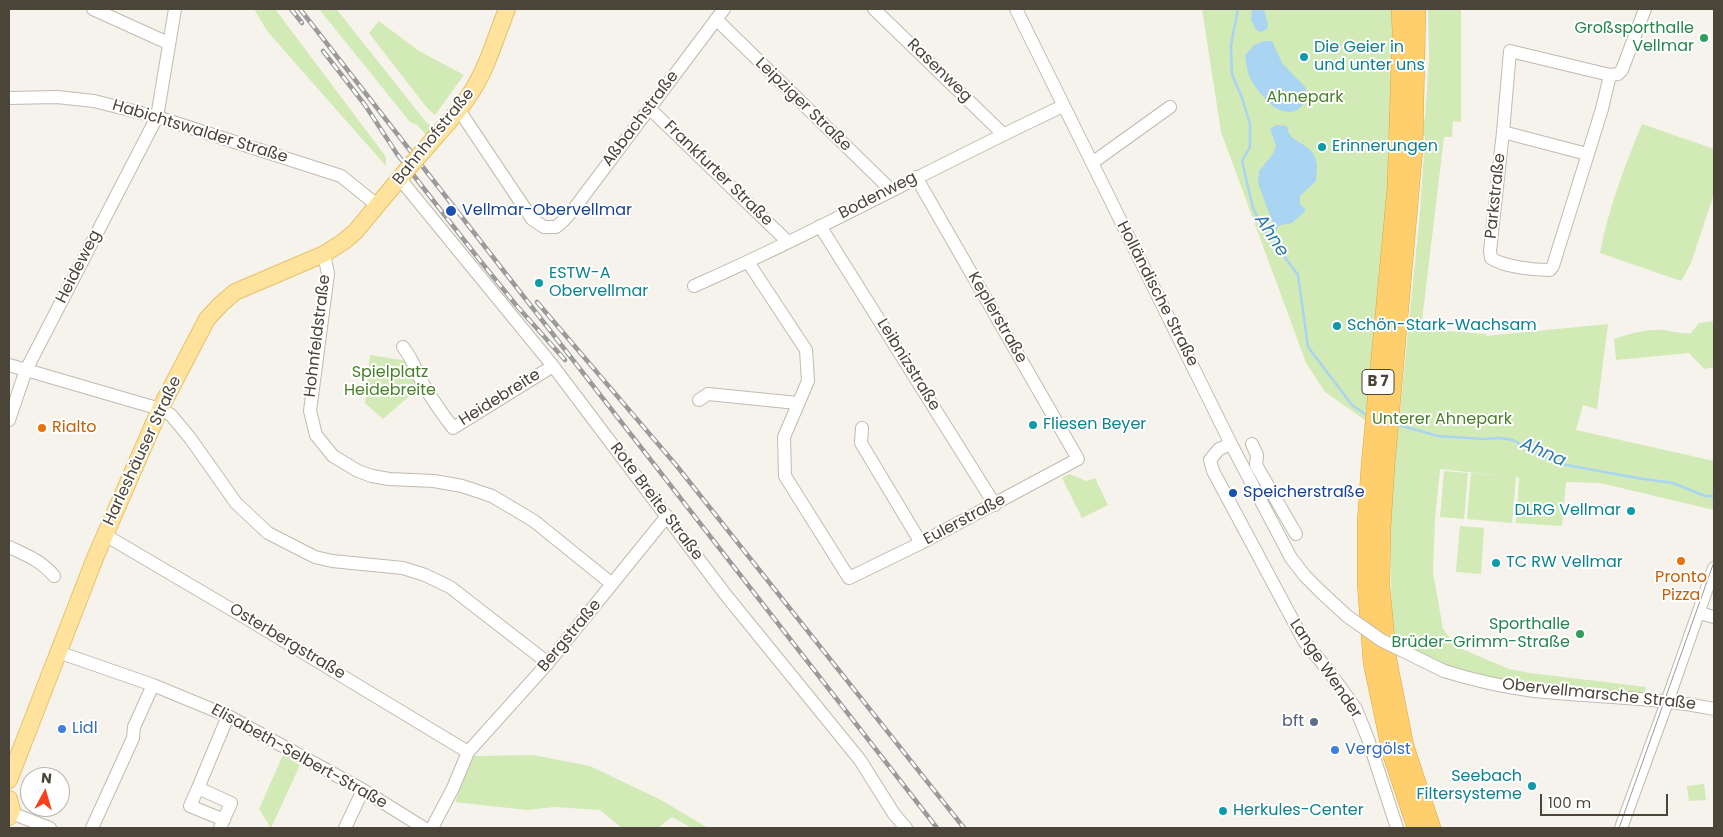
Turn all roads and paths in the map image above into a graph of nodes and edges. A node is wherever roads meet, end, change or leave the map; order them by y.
1 (93, 9) edge
2 (174, 9) edge
3 (507, 9) edge
4 (724, 9) edge
5 (874, 9) edge
6 (1016, 9) edge
7 (1401, 9) edge
8 (1416, 9) edge
9 (1645, 9) edge
10 (716, 19) junction
11 (168, 43) junction
12 (1610, 75) junction
13 (9, 98) edge
14 (1062, 106) junction
15 (1170, 107) dead end
16 (649, 108) junction
17 (459, 110) junction
18 (157, 117) junction
19 (1503, 132) junction
20 (1004, 134) junction
21 (1588, 154) junction
22 (1092, 163) junction
23 (403, 176) junction
24 (916, 177) junction
25 (891, 190) junction
26 (378, 206) junction
27 (820, 226) junction
28 (787, 241) junction
29 (324, 254) junction
30 (748, 262) junction
31 (694, 286) dead end
32 (403, 347) dead end
33 (9, 365) edge
34 (553, 366) junction
35 (26, 370) junction
36 (699, 400) dead end
37 (797, 403) junction
38 (160, 409) junction
39 (9, 420) edge
40 (862, 428) dead end
41 (1231, 444) junction
42 (1252, 444) dead end
43 (1078, 459) joint
44 (995, 505) junction
45 (667, 516) junction
46 (1296, 534) dead end
47 (105, 535) junction
48 (921, 543) junction
49 (9, 547) edge
50 (1714, 568) edge
51 (54, 576) dead end
52 (1305, 576) joint
53 (612, 584) junction
54 (1698, 613) junction
55 (1714, 617) edge
56 (58, 652) junction
57 (548, 663) junction
58 (152, 685) junction
59 (1667, 702) junction
60 (1714, 709) edge
61 (228, 716) junction
62 (1398, 750) junction
63 (468, 752) junction
64 (9, 780) edge
65 (198, 788) junction
66 (363, 790) junction
67 (9, 810) edge
68 (222, 824) edge
69 (50, 828) edge
70 (92, 828) edge
71 (345, 828) edge
72 (424, 828) edge
73 (432, 828) edge
74 (906, 828) edge
75 (1397, 828) edge
76 (1417, 828) edge
77 (1431, 828) edge
78 (1621, 828) edge

1 - 11 street
2 - 11 street, Heideweg
3 - 17 main road, Bahnhofstraße
4 - 10 street, Aßbachstraße
5 - 20 street, Rasenweg
6 - 14 street, Holländische Straße
7 - 62 highway, B 7
8 - 62 highway, B 7
9 - 12 street
10 - 16 street, Aßbachstraße
10 - 25 street, Leipziger Straße
11 - 18 street, Heideweg
12 - 19 street, Parkstraße
12 - 21 street, Parkstraße
13 - 18 street, Habichtswalder Straße
14 - 20 street, Bodenweg
14 - 22 street, Holländische Straße
15 - 22 street
16 - 17 street, Aßbachstraße
16 - 28 street, Frankfurter Straße
17 - 23 main road, Bahnhofstraße, bridge
18 - 26 street, Habichtswalder Straße
18 - 35 street, Heideweg
19 - 21 street, Parkstraße
19 - 21 street, Parkstraße
20 - 24 street, Bodenweg
22 - 41 street, Holländische Straße
23 - 26 main road, Bahnhofstraße
23 - 34 street, Rote Breite Straße
24 - 25 street, Bodenweg
24 - 43 street, Keplerstraße
25 - 27 street, Bodenweg
26 - 29 main road, Harleshäuser Straße
27 - 28 street, Bodenweg
27 - 44 street, Leibnizstraße
28 - 30 street, Bodenweg
29 - 38 main road, Harleshäuser Straße
29 - 53 street, Hohnfeldstraße
30 - 31 street, Bodenweg
30 - 37 street
32 - 34 street, Heidebreite
33 - 35 street
34 - 45 street, Rote Breite Straße
35 - 38 street
35 - 39 street, Heideweg
36 - 37 street
37 - 48 street, Eulerstraße
38 - 47 main road, Harleshäuser Straße
38 - 57 street
40 - 48 street
41 - 52 street, Holländische Straße
41 - 75 street, Lange Wender
42 - 46 street
43 - 44 street, Eulerstraße
44 - 48 street, Eulerstraße
45 - 53 street, Bergstraße
45 - 74 street, Rote Breite Straße
47 - 56 main road, Harleshäuser Straße
47 - 63 street, Osterbergstraße
49 - 51 street
50 - 54 street
52 - 59 street, Obervellmarsche Straße, bridge
53 - 57 street, Bergstraße
54 - 55 street
54 - 59 street
56 - 58 street, Elisabeth-Selbert-Straße
56 - 64 main road, Harleshäuser Straße
57 - 63 street, Bergstraße
58 - 61 street, Elisabeth-Selbert-Straße
58 - 70 street
59 - 60 street, Obervellmarsche Straße
59 - 78 street
61 - 65 street
61 - 66 street, Elisabeth-Selbert-Straße
62 - 76 highway, B 7
62 - 77 highway, B 7
63 - 73 street, Bergstraße
65 - 68 street
65 - 68 street
66 - 71 street
66 - 72 street, Elisabeth-Selbert-Straße
67 - 69 street

